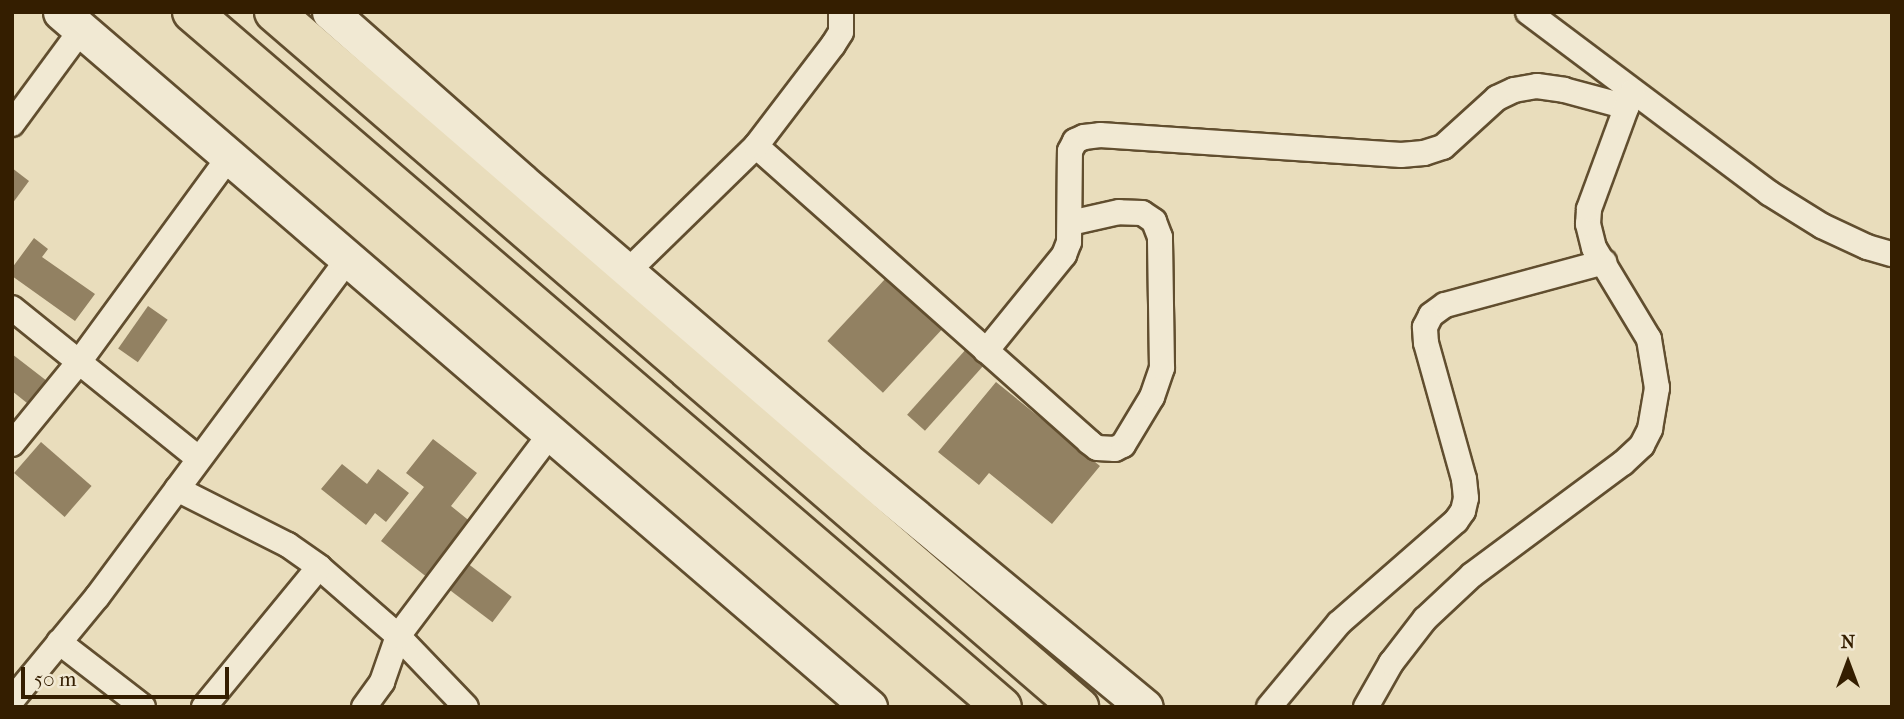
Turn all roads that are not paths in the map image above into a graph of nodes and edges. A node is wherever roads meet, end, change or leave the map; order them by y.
1 (192, 12) edge
2 (274, 12) edge
3 (841, 12) edge
4 (1528, 12) edge
5 (336, 14) edge
6 (71, 21) edge
7 (1630, 99) junction
8 (12, 124) edge
9 (756, 146) junction
10 (229, 157) junction
11 (1070, 223) junction
12 (1892, 254) edge
13 (348, 259) junction
14 (1604, 262) junction
15 (626, 272) junction
16 (12, 308) edge
17 (986, 351) junction
18 (79, 362) junction
19 (551, 433) junction
20 (12, 444) edge
21 (200, 459) junction
22 (177, 489) junction
23 (319, 566) junction
24 (398, 636) junction
25 (59, 642) junction
26 (12, 701) edge
27 (144, 707) edge
28 (204, 707) edge
29 (364, 707) edge
30 (466, 707) edge
31 (869, 707) edge
32 (1002, 707) edge
33 (1079, 707) edge
34 (1145, 707) edge
35 (1269, 707) edge
36 (1366, 707) edge

1 - 32 highway
2 - 33 highway
3 - 9 street
4 - 7 street
5 - 15 street
6 - 8 street
6 - 10 street
7 - 11 street
7 - 12 street
7 - 14 street
9 - 15 street
9 - 17 street
10 - 13 street
10 - 18 street
11 - 17 street
11 - 17 street
13 - 19 street
13 - 21 street
14 - 35 street
14 - 36 street
15 - 34 street
16 - 18 street
18 - 20 street
18 - 21 street
19 - 24 street
19 - 31 street
21 - 22 street
22 - 23 street
22 - 25 street
23 - 24 street
23 - 28 street
24 - 29 street
24 - 30 street
25 - 26 street
25 - 27 street

